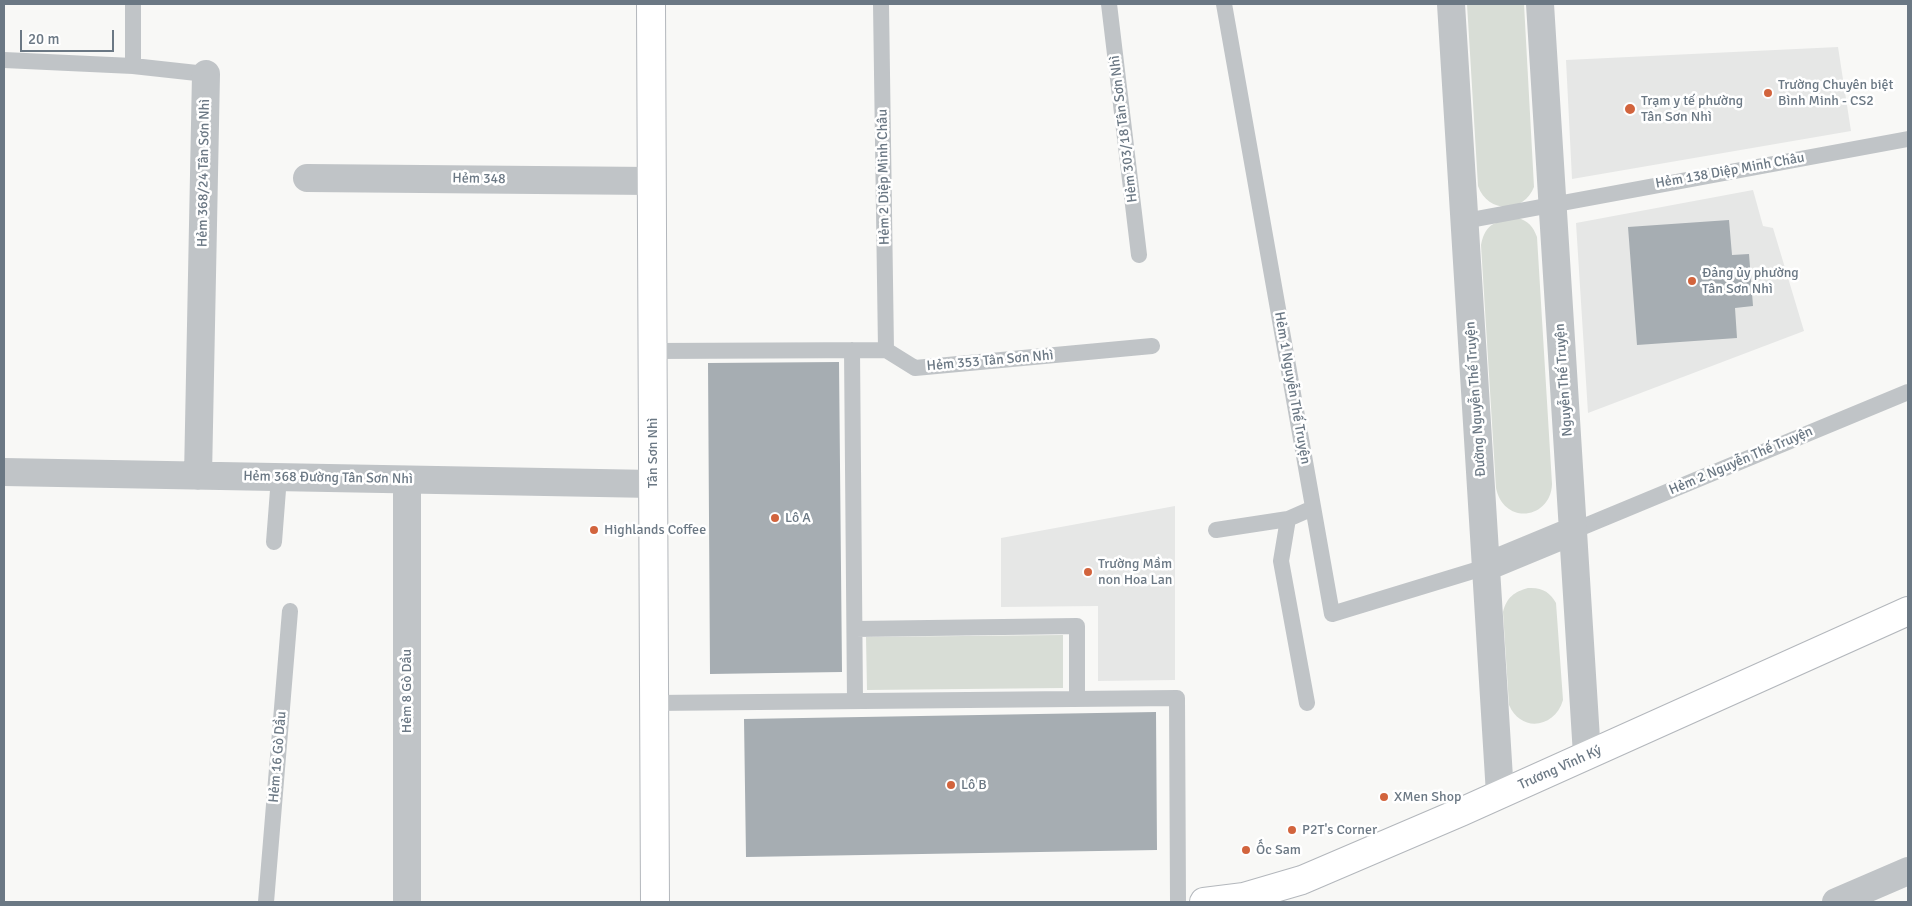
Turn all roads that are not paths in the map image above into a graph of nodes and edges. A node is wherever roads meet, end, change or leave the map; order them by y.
1 (133, 4) edge
2 (650, 4) edge
3 (881, 4) edge
4 (1110, 4) edge
5 (1224, 4) edge
6 (1451, 4) edge
7 (1540, 4) edge
8 (4, 60) edge
9 (133, 66) junction
10 (206, 74) joint
11 (1908, 138) edge
12 (307, 178) dead end
13 (651, 181) junction
14 (1552, 203) junction
15 (1465, 220) junction
16 (1139, 255) dead end
17 (1152, 346) dead end
18 (852, 350) junction
19 (886, 350) junction
20 (654, 351) junction
21 (1908, 392) edge
22 (4, 472) edge
23 (198, 476) junction
24 (279, 477) junction
25 (407, 480) junction
26 (653, 484) junction
27 (1313, 508) junction
28 (1288, 519) junction
29 (1216, 530) dead end
30 (1573, 531) junction
31 (274, 542) dead end
32 (1486, 567) junction
33 (1908, 610) edge
34 (290, 612) dead end
35 (854, 629) junction
36 (1077, 699) junction
37 (855, 701) junction
38 (654, 703) junction
39 (1306, 703) dead end
40 (1587, 755) junction
41 (1500, 794) junction
42 (1908, 871) edge
43 (266, 902) edge
44 (407, 902) edge
45 (655, 902) edge
46 (1178, 902) edge
47 (1204, 902) edge
48 (1836, 902) edge

1 - 9 lane
2 - 13 street, Tân Sơn Nhì
3 - 19 lane, Hẻm 2 Diệp Minh Châu
4 - 16 lane, Hẻm 303/18 Tân Sơn Nhì
5 - 27 lane, Hẻm 1 Nguyễn Thế Truyện
6 - 15 street, Đường Nguyễn Thế Truyện
7 - 14 street, Nguyễn Thế Truyện
8 - 9 lane, Hẻm 368/24 Tân Sơn Nhì
9 - 10 lane, Hẻm 368/24 Tân Sơn Nhì
10 - 23 street, Hẻm 368/24 Tân Sơn Nhì
11 - 14 lane, Hẻm 138 Diệp Minh Châu
12 - 13 street, Hẻm 348
13 - 20 street, Tân Sơn Nhì
14 - 15 lane, Hẻm 138 Diệp Minh Châu
14 - 30 street, Nguyễn Thế Truyện
15 - 32 street, Đường Nguyễn Thế Truyện
17 - 19 lane, Hẻm 353 Tân Sơn Nhì
18 - 19 lane
18 - 20 lane
18 - 35 lane
20 - 26 street, Tân Sơn Nhì
21 - 30 lane, Hẻm 2 Nguyễn Thế Truyện
22 - 23 street, Hẻm 368 Đường Tân Sơn Nhì
23 - 24 street, Hẻm 368 Đường Tân Sơn Nhì
24 - 25 street, Hẻm 368 Đường Tân Sơn Nhì
24 - 31 lane
25 - 26 street, Hẻm 368 Đường Tân Sơn Nhì
25 - 44 street, Hẻm 8 Gò Dầu
26 - 38 street, Tân Sơn Nhì
27 - 28 lane
27 - 32 lane, Hẻm 1 Nguyễn Thế Truyện
28 - 29 lane
28 - 39 lane
30 - 32 street
30 - 40 street, Nguyễn Thế Truyện
32 - 41 street, Đường Nguyễn Thế Truyện
33 - 40 street, Trương Vĩnh Ký
34 - 43 lane, Hẻm 16 Gò Dầu
35 - 36 lane
35 - 37 lane
36 - 37 lane
36 - 46 lane
37 - 38 lane
38 - 45 street, Tân Sơn Nhì
40 - 41 street, Trương Vĩnh Ký
41 - 47 street, Trương Vĩnh Ký
42 - 48 street

